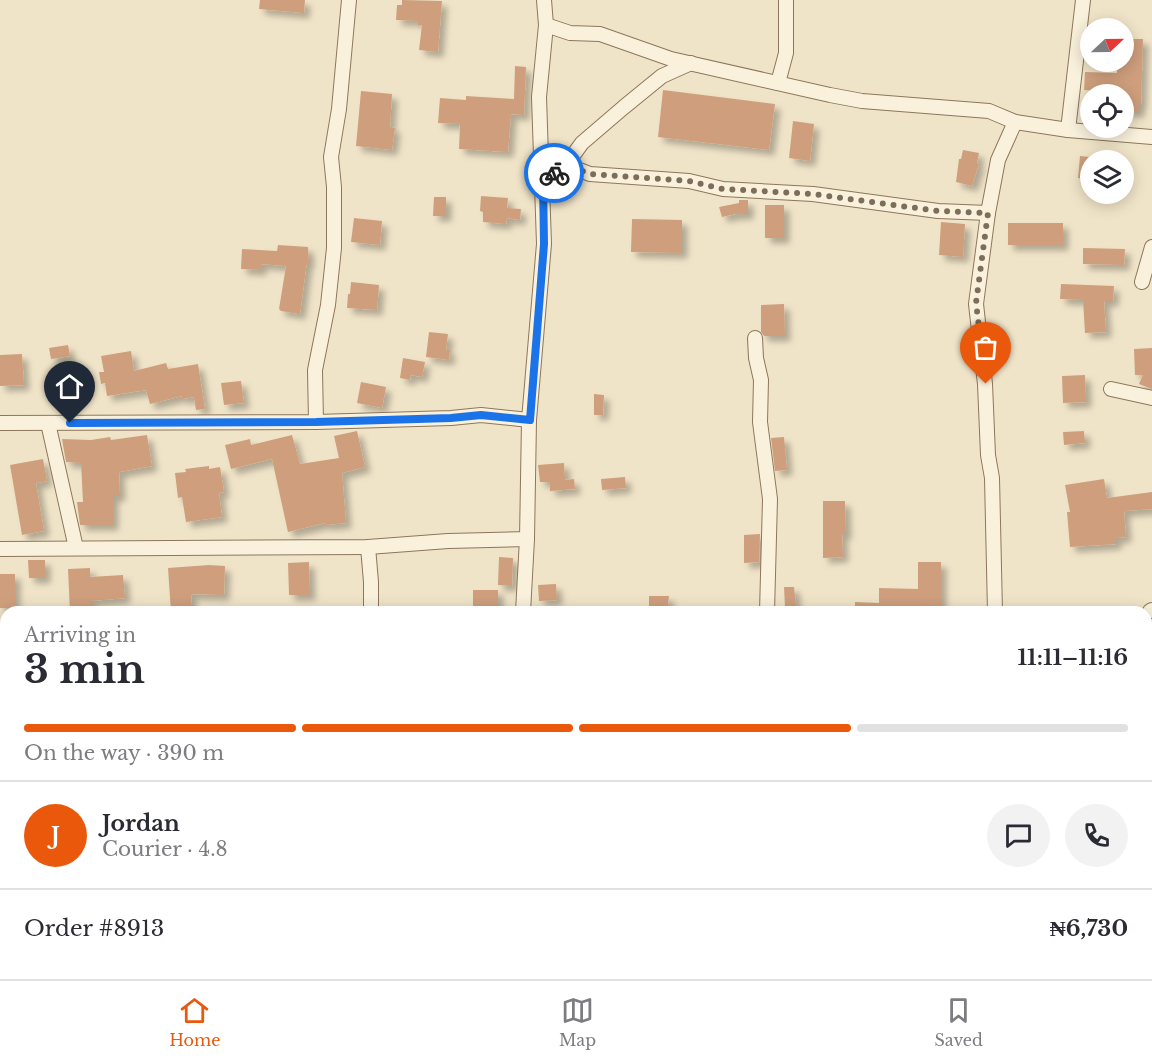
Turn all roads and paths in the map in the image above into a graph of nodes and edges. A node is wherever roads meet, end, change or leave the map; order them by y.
1 (349, 0) edge
2 (544, 0) edge
3 (786, 0) edge
4 (1083, 0) edge
5 (546, 25) junction
6 (691, 63) junction
7 (778, 83) junction
8 (1015, 122) junction
9 (1068, 130) junction
10 (1152, 136) edge
11 (566, 165) junction
12 (543, 181) junction
13 (988, 213) junction
14 (1152, 246) edge
15 (1143, 282) dead end
16 (755, 338) dead end
17 (1111, 389) dead end
18 (1152, 398) edge
19 (530, 420) junction
20 (316, 422) junction
21 (0, 423) edge
22 (48, 423) junction
23 (527, 539) junction
24 (368, 547) junction
25 (76, 548) junction
26 (0, 549) edge
27 (371, 606) edge
28 (524, 606) edge
29 (767, 606) edge
30 (995, 606) edge

1 - 20 street
2 - 5 street
3 - 7 street
4 - 9 street
5 - 6 street
5 - 12 street
6 - 7 street
6 - 11 street
7 - 8 street
8 - 9 street
8 - 13 street
9 - 10 street
11 - 12 street
11 - 13 street
12 - 19 street
13 - 30 street
14 - 15 street
16 - 29 street
17 - 18 street
19 - 20 street
19 - 23 street
20 - 22 street
21 - 22 street
22 - 25 street
23 - 24 street
23 - 28 street
24 - 25 street
24 - 27 street
25 - 26 street

